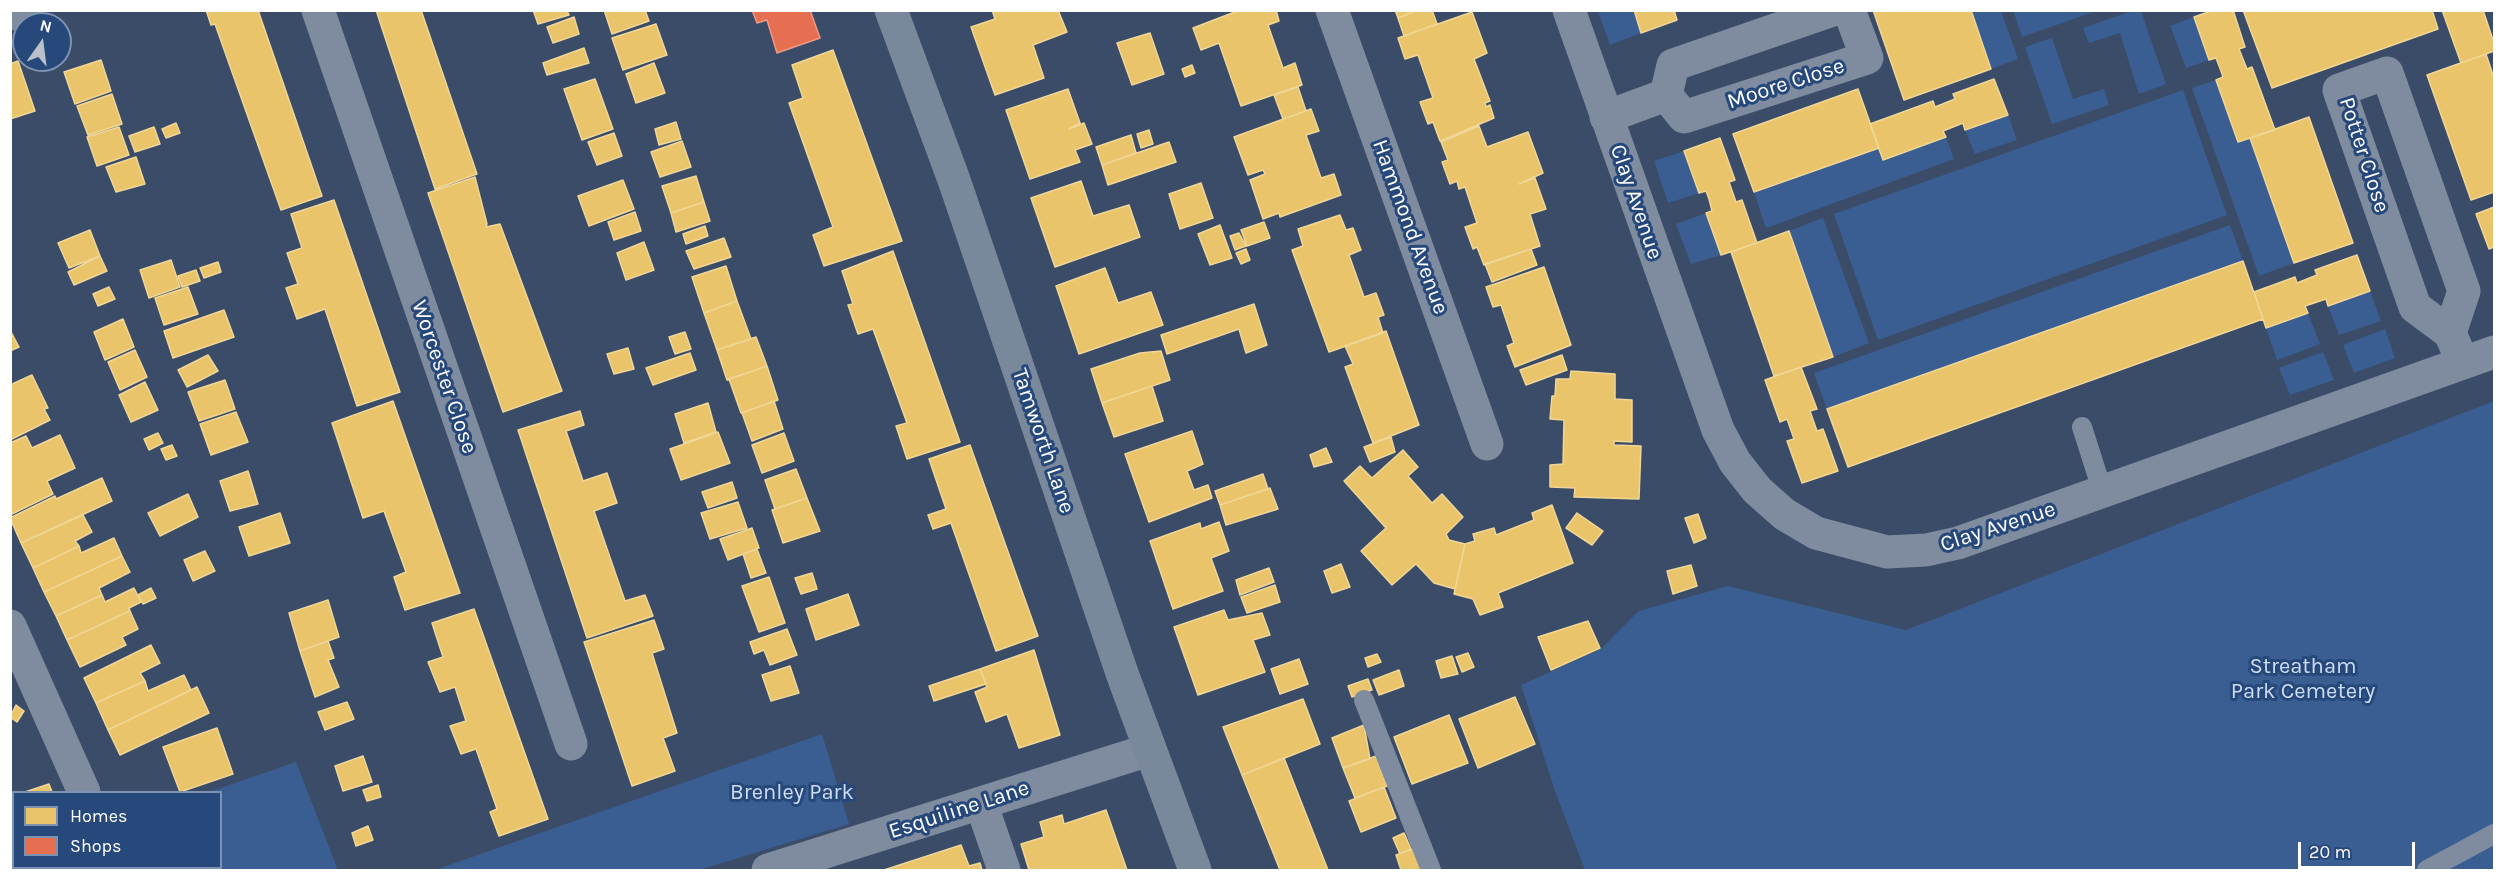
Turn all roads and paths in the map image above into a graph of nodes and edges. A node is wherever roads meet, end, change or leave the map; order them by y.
1 (26, 10) edge
2 (318, 10) edge
3 (891, 10) edge
4 (1332, 10) edge
5 (1569, 10) edge
6 (1833, 10) edge
7 (1849, 10) edge
8 (10, 14) edge
9 (1666, 95) junction
10 (1606, 117) junction
11 (2450, 333) junction
12 (2494, 352) edge
13 (2463, 363) junction
14 (2082, 427) dead end
15 (1487, 444) dead end
16 (2103, 493) junction
17 (10, 626) edge
18 (1364, 700) dead end
19 (571, 744) dead end
20 (1149, 750) junction
21 (84, 791) edge
22 (981, 804) junction
23 (2494, 834) edge
24 (768, 870) edge
25 (1004, 870) edge
26 (1195, 870) edge
27 (1431, 870) edge
28 (2427, 870) edge

1 - 8 street
2 - 19 street, Worcester Close
3 - 20 street, Tamworth Lane
4 - 15 street, Hammond Avenue
5 - 10 street, Clay Avenue
6 - 9 street
7 - 9 street, Moore Close
9 - 10 street
10 - 16 street, Clay Avenue
11 - 11 street, Potter Close
11 - 13 street
12 - 13 street, Clay Avenue
13 - 16 street, Clay Avenue
14 - 16 lane
17 - 21 street
18 - 27 lane
20 - 22 street, Esquiline Lane
20 - 26 street, Tamworth Lane
22 - 24 street, Esquiline Lane
22 - 25 street
23 - 28 lane

